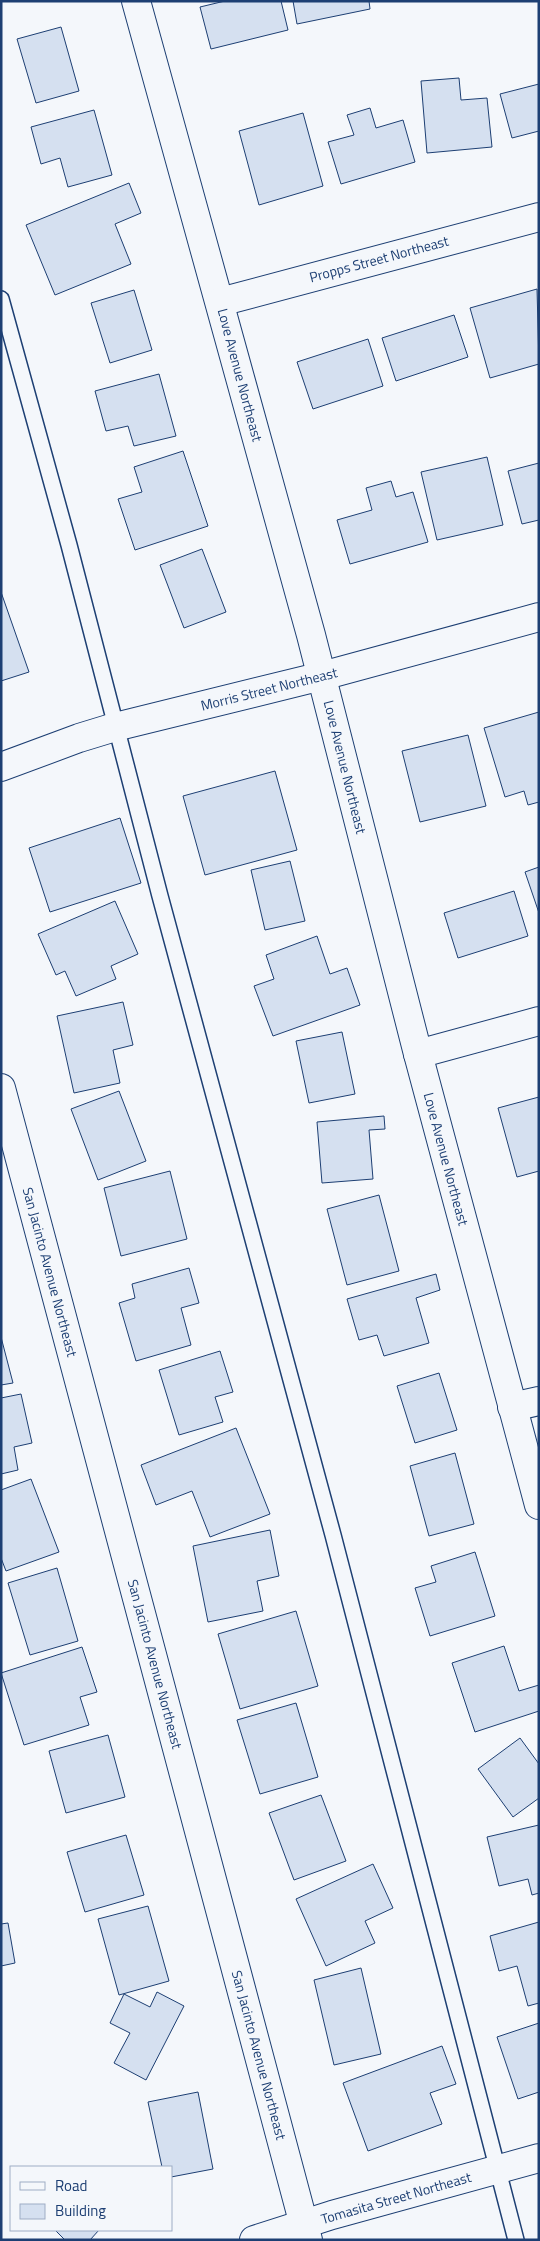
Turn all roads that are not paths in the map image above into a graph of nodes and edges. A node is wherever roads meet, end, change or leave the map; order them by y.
1 (136, 1) edge
2 (539, 217) edge
3 (1, 299) edge
4 (220, 302) junction
5 (539, 617) edge
6 (322, 676) junction
7 (115, 727) junction
8 (1, 767) edge
9 (539, 1021) edge
10 (418, 1054) junction
11 (1, 1088) edge
12 (539, 1401) edge
13 (512, 1407) junction
14 (539, 1505) edge
15 (539, 2158) edge
16 (498, 2169) junction
17 (306, 2232) edge
18 (254, 2240) edge
19 (516, 2240) edge

1 - 4 street, Love Avenue Northeast
2 - 4 street, Propps Street Northeast
3 - 7 lane
4 - 6 street, Love Avenue Northeast
5 - 6 street, Morris Street Northeast
6 - 7 street, Morris Street Northeast
6 - 10 street, Love Avenue Northeast
7 - 8 street, Morris Street Northeast
7 - 16 lane
9 - 10 street
10 - 13 street, Love Avenue Northeast
11 - 17 street, San Jacinto Avenue Northeast
12 - 13 street
13 - 14 street, Love Avenue Northeast
15 - 16 street, Tomasita Street Northeast
16 - 17 street, Tomasita Street Northeast
16 - 19 lane
17 - 18 street, Tomasita Street Northeast

